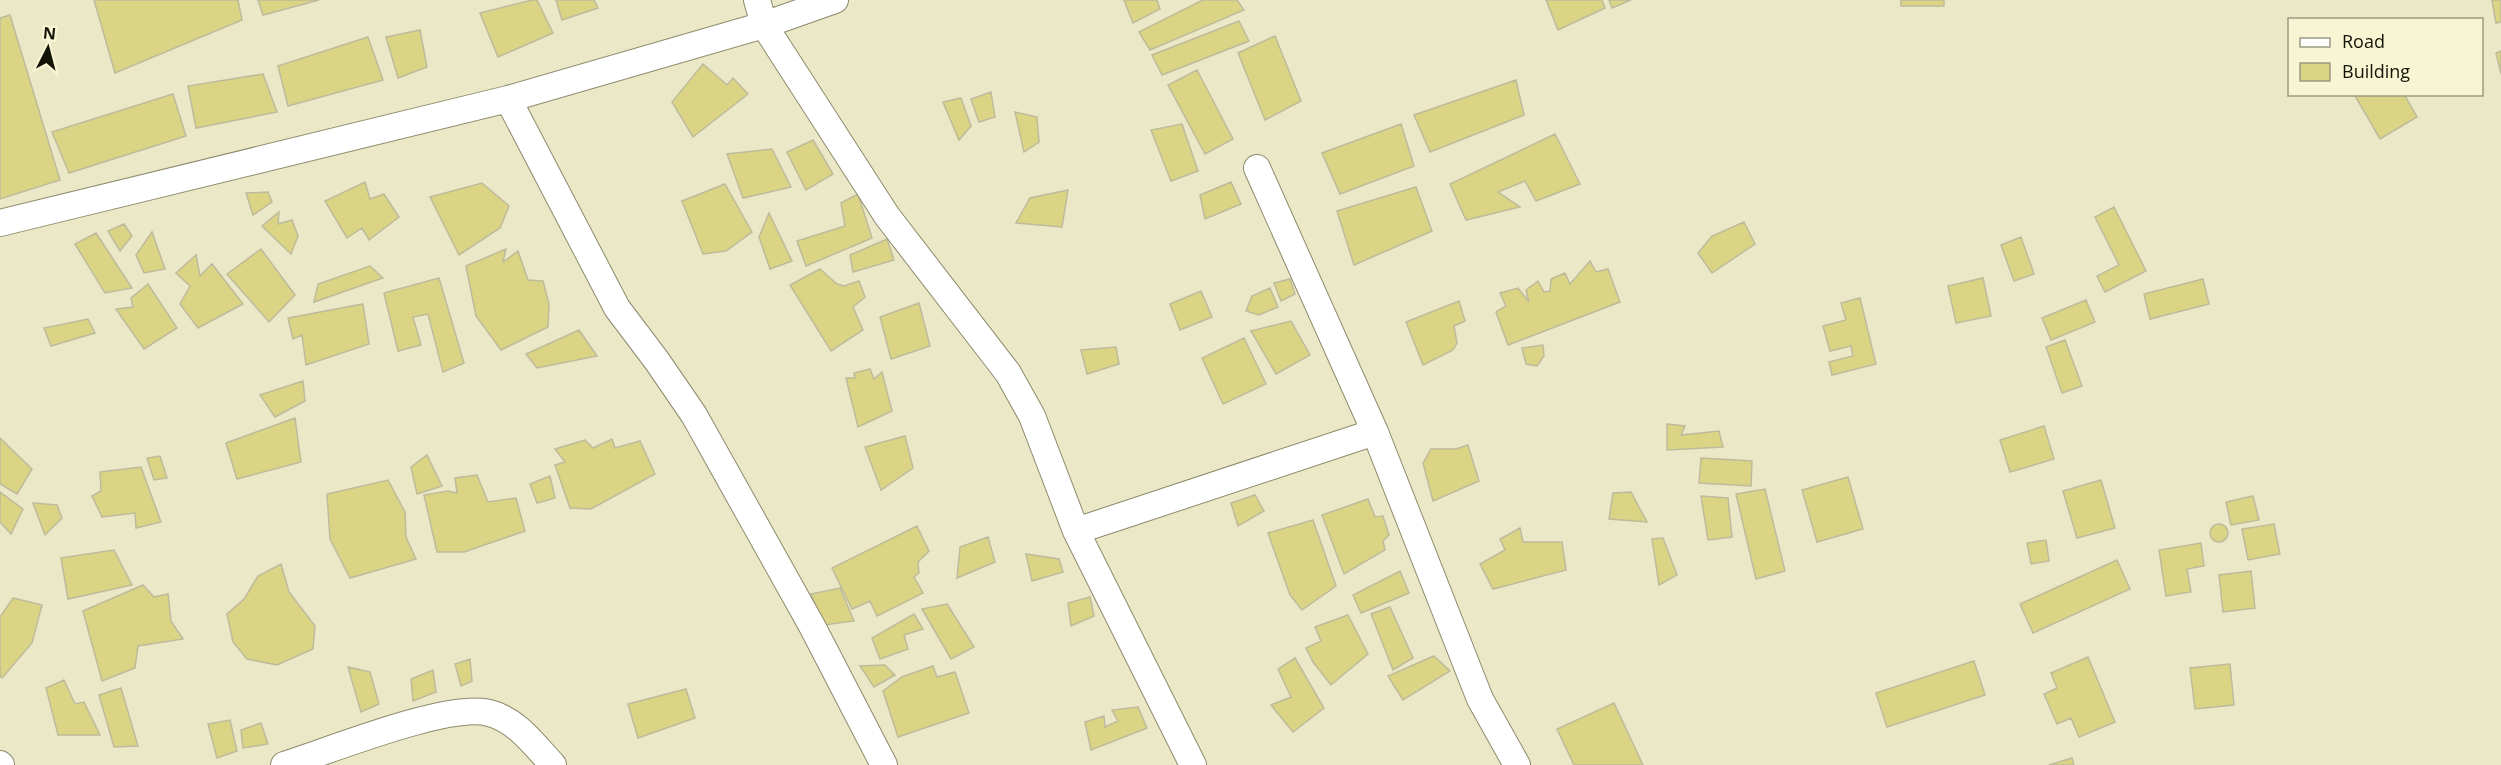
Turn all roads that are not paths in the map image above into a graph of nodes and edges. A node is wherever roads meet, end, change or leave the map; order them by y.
1 (757, 0) edge
2 (835, 0) edge
3 (764, 25) junction
4 (508, 99) junction
5 (1257, 168) dead end
6 (0, 223) edge
7 (1375, 432) junction
8 (1076, 531) junction
9 (284, 765) edge
10 (553, 765) edge
11 (884, 765) edge
12 (1193, 765) edge
13 (1518, 765) edge

1 - 3 street
2 - 3 street
3 - 4 street
3 - 8 street
4 - 6 street
4 - 11 street
5 - 7 street
7 - 8 street
7 - 13 street
8 - 12 street
9 - 10 street

